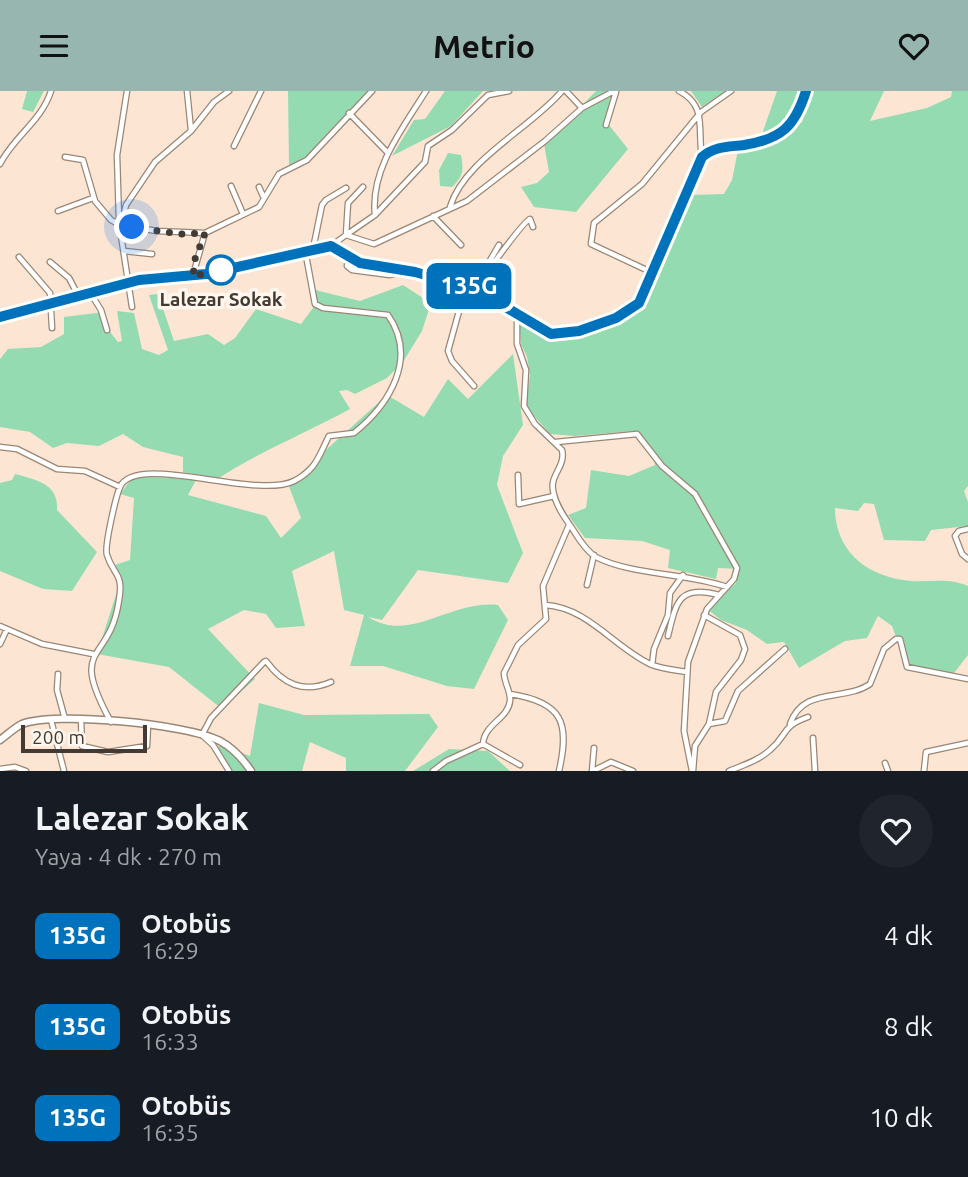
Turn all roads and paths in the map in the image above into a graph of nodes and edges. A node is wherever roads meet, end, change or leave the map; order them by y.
1 (51, 91) edge
2 (127, 91) edge
3 (187, 91) edge
4 (229, 91) edge
5 (261, 91) edge
6 (372, 91) edge
7 (426, 91) edge
8 (509, 91) edge
9 (564, 91) edge
10 (615, 91) edge
11 (679, 91) edge
12 (731, 91) edge
13 (806, 91) edge
14 (582, 108) junction
15 (701, 112) junction
16 (349, 113) junction
17 (606, 125) dead end
18 (191, 131) junction
19 (234, 146) dead end
20 (388, 153) junction
21 (65, 157) dead end
22 (702, 157) junction
23 (0, 164) edge
24 (231, 187) dead end
25 (259, 187) dead end
26 (363, 187) dead end
27 (346, 188) dead end
28 (263, 197) junction
29 (93, 198) junction
30 (450, 208) junction
31 (58, 211) dead end
32 (243, 214) junction
33 (375, 215) junction
34 (433, 216) junction
35 (120, 225) junction
36 (533, 227) dead end
37 (205, 233) junction
38 (346, 235) junction
39 (461, 245) dead end
40 (499, 245) dead end
41 (331, 246) junction
42 (309, 249) junction
43 (124, 251) junction
44 (152, 254) dead end
45 (19, 257) dead end
46 (50, 262) dead end
47 (654, 273) junction
48 (193, 276) junction
49 (127, 283) junction
50 (466, 285) junction
51 (475, 289) junction
52 (91, 294) junction
53 (79, 297) junction
54 (52, 303) junction
55 (132, 307) dead end
56 (517, 313) junction
57 (0, 317) edge
58 (52, 328) dead end
59 (107, 330) dead end
60 (474, 386) dead end
61 (556, 442) junction
62 (0, 447) edge
63 (518, 475) dead end
64 (120, 487) junction
65 (554, 496) junction
66 (569, 525) junction
67 (968, 529) edge
68 (594, 555) junction
69 (968, 559) edge
70 (683, 575) junction
71 (587, 585) dead end
72 (727, 587) junction
73 (720, 595) junction
74 (546, 605) junction
75 (704, 615) junction
76 (0, 626) edge
77 (7, 629) junction
78 (668, 636) dead end
79 (0, 644) edge
80 (785, 649) dead end
81 (93, 654) junction
82 (652, 665) junction
83 (687, 672) junction
84 (58, 674) dead end
85 (968, 679) edge
86 (331, 682) dead end
87 (510, 694) junction
88 (808, 717) dead end
89 (51, 719) junction
90 (65, 720) junction
91 (81, 720) junction
92 (112, 723) junction
93 (709, 724) junction
94 (790, 724) junction
95 (148, 725) junction
96 (202, 735) junction
97 (813, 738) dead end
98 (0, 740) edge
99 (968, 743) edge
100 (483, 744) junction
101 (594, 748) dead end
102 (885, 763) dead end
103 (520, 765) dead end
104 (0, 769) edge
105 (26, 771) edge
106 (64, 771) edge
107 (229, 771) edge
108 (251, 771) edge
109 (433, 771) edge
110 (559, 771) edge
111 (593, 771) edge
112 (633, 771) edge
113 (693, 771) edge
114 (729, 771) edge
115 (815, 771) edge
116 (888, 771) edge
117 (924, 771) edge

1 - 23 street
2 - 35 street
3 - 18 street
4 - 18 street
5 - 19 street
6 - 16 street
7 - 20 street
8 - 33 street
9 - 14 street
9 - 30 street
10 - 14 street
10 - 17 street
11 - 15 street
12 - 15 street
13 - 22 main road
14 - 30 street
15 - 22 street
15 - 47 street
16 - 20 street
16 - 28 street
18 - 35 street
20 - 33 street
21 - 29 street
22 - 47 main road
24 - 32 street
25 - 28 street
26 - 38 street
27 - 42 street
28 - 32 street
29 - 31 street
29 - 35 street
30 - 34 street
32 - 37 street
33 - 38 street
34 - 38 street
34 - 39 street
35 - 37 street
35 - 43 street
36 - 51 street
37 - 48 street
38 - 41 street
40 - 51 street
41 - 42 main road
41 - 50 main road
42 - 48 main road
42 - 64 street
43 - 44 street
43 - 49 street
45 - 54 street
46 - 53 street
47 - 56 main road
48 - 49 main road
49 - 52 main road
49 - 55 street
50 - 51 main road
50 - 60 street
51 - 56 main road
52 - 53 main road
52 - 59 street
53 - 54 main road
54 - 57 main road
54 - 58 street
56 - 61 street
61 - 65 street
61 - 72 street
62 - 64 street
63 - 65 street
64 - 81 street
65 - 66 street
66 - 68 street
66 - 74 street
67 - 69 street
68 - 70 street
68 - 71 street
70 - 72 street
70 - 82 street
72 - 73 street
73 - 75 street
73 - 78 street
74 - 82 street
74 - 87 street
75 - 83 street
75 - 93 street
76 - 77 street
77 - 79 street
77 - 81 street
80 - 93 street
81 - 92 street
82 - 83 street
83 - 113 street
84 - 90 street
85 - 94 street
86 - 96 street
87 - 100 street
87 - 110 street
88 - 94 street
89 - 90 main road
89 - 98 main road
89 - 106 street
90 - 91 main road
91 - 92 main road
91 - 95 street
92 - 95 main road
93 - 113 street
94 - 114 street
95 - 96 main road
96 - 107 street
96 - 108 main road
97 - 115 street
99 - 117 street
100 - 103 street
100 - 109 street
101 - 111 street
102 - 116 street
104 - 105 street
111 - 112 street

